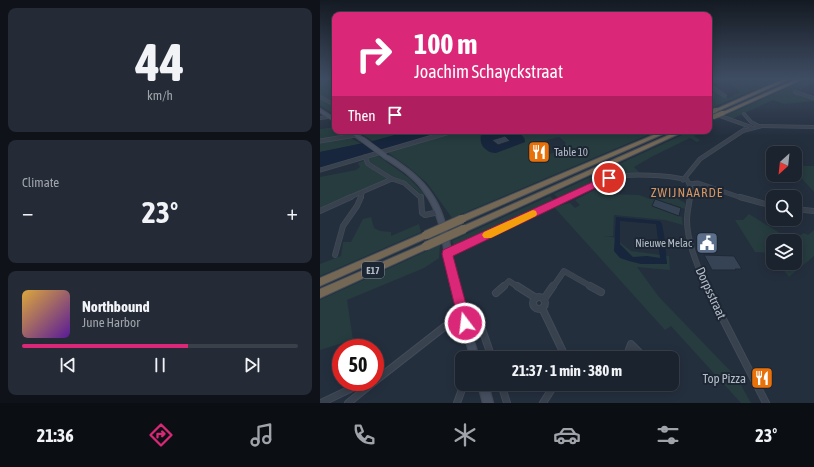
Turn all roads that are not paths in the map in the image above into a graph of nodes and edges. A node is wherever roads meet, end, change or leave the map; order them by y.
1 (322, 98) edge
2 (744, 98) edge
3 (758, 98) edge
4 (332, 103) edge
5 (320, 110) edge
6 (712, 111) edge
7 (712, 113) edge
8 (744, 114) dead end
9 (332, 116) edge
10 (320, 118) edge
11 (332, 118) edge
12 (712, 118) edge
13 (751, 122) junction
14 (746, 125) junction
15 (760, 127) junction
16 (814, 127) edge
17 (751, 128) junction
18 (356, 134) joint
19 (443, 134) edge
20 (660, 134) edge
21 (675, 134) edge
22 (320, 141) edge
23 (365, 157) junction
24 (320, 170) edge
25 (642, 177) junction
26 (392, 179) junction
27 (683, 180) junction
28 (651, 181) dead end
29 (689, 184) junction
30 (362, 193) junction
31 (766, 204) edge
32 (802, 210) edge
33 (320, 211) edge
34 (814, 211) edge
35 (439, 212) junction
36 (447, 254) junction
37 (335, 255) dead end
38 (320, 282) edge
39 (601, 292) dead end
40 (496, 293) dead end
41 (320, 294) edge
42 (536, 298) junction
43 (544, 299) junction
44 (542, 308) junction
45 (462, 315) junction
46 (482, 329) dead end
47 (473, 351) edge
48 (490, 351) edge
49 (563, 351) edge
50 (629, 351) edge
51 (638, 351) edge
52 (390, 369) junction
53 (384, 372) edge
54 (384, 374) edge
55 (346, 391) edge
56 (363, 391) edge
57 (461, 391) edge
58 (485, 391) edge
59 (503, 391) edge
60 (551, 391) edge
61 (321, 403) edge
62 (348, 403) edge
63 (457, 403) edge
64 (488, 403) edge
65 (507, 403) edge
66 (543, 403) edge
67 (766, 403) edge

1 - 4 street
2 - 6 highway, bridge
3 - 12 highway, bridge
5 - 11 main road, bridge
7 - 14 street
8 - 13 street
9 - 10 street
13 - 14 street
13 - 15 street
14 - 17 street
15 - 16 street
15 - 17 street
17 - 27 street
18 - 22 street
18 - 35 main road, bridge
19 - 23 street
20 - 38 highway, E17, bridge
21 - 41 highway, E17, bridge
23 - 24 street
23 - 26 street
25 - 27 street
25 - 28 street
25 - 36 street
26 - 30 street
26 - 35 street
27 - 29 street
29 - 31 street
29 - 67 street, Dorpsstraat
30 - 33 street
30 - 37 street
32 - 34 street
35 - 36 main road
36 - 45 main road
39 - 43 street
40 - 42 street
42 - 43 street
42 - 44 street
43 - 44 street
44 - 49 street
45 - 47 main road
45 - 52 street
46 - 48 street
50 - 51 street
52 - 53 street
52 - 54 street
55 - 61 street
56 - 62 street
57 - 63 street
58 - 64 main road
59 - 65 street
60 - 66 street

